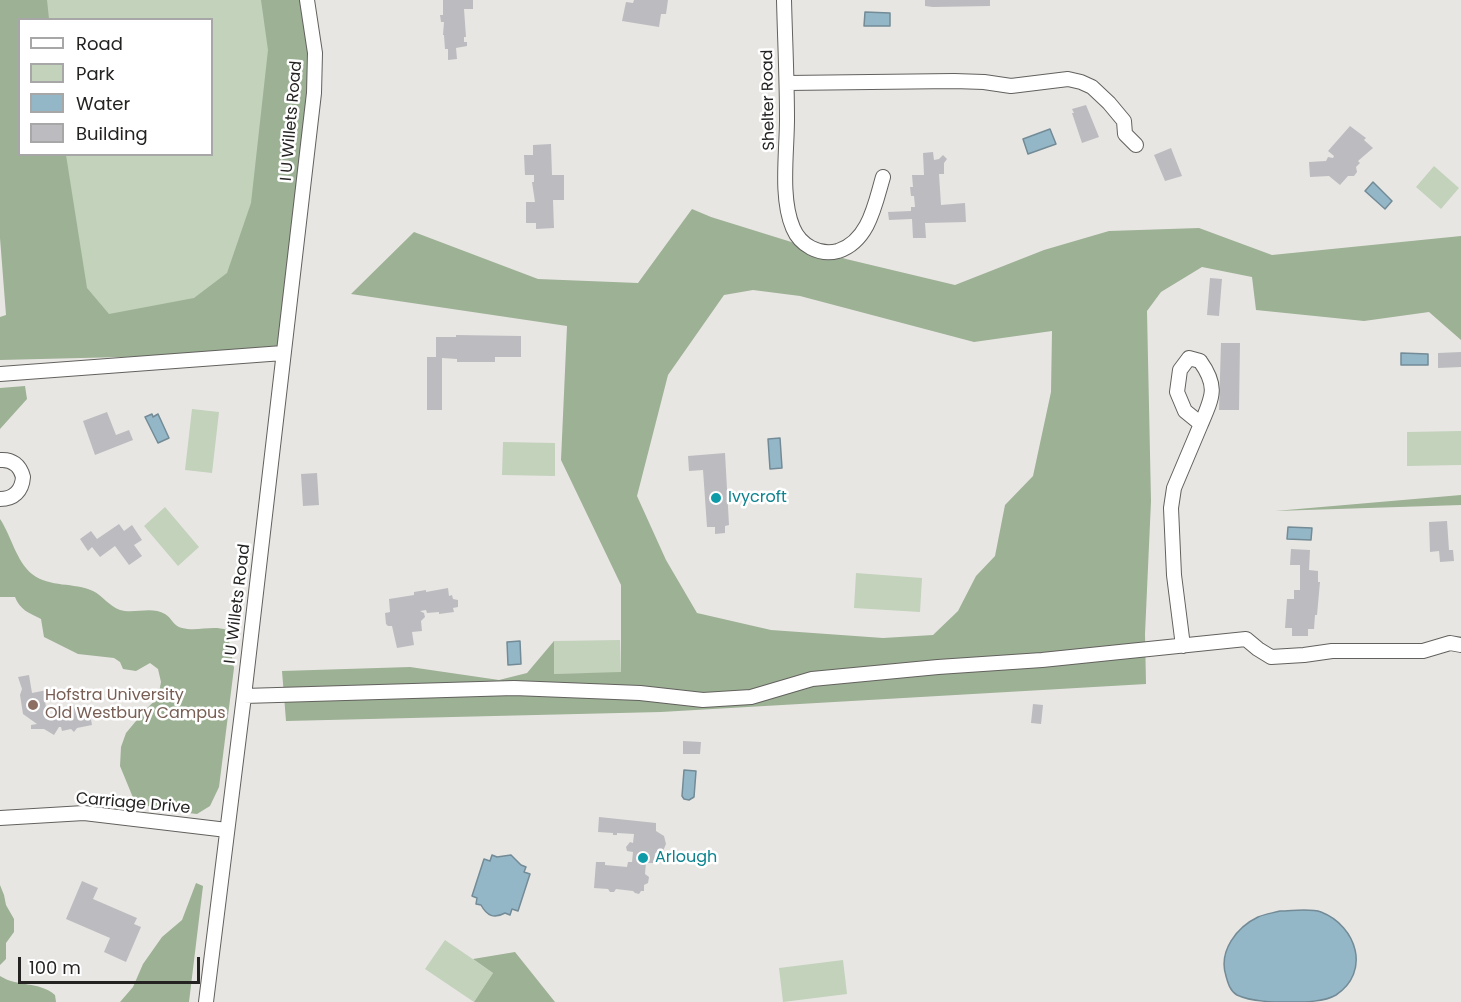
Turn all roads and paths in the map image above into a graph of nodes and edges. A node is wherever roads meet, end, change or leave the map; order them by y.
1 (307, 0) edge
2 (784, 0) edge
3 (787, 83) junction
4 (1136, 145) dead end
5 (883, 177) dead end
6 (283, 353) junction
7 (0, 374) edge
8 (1201, 423) dead end
9 (0, 460) edge
10 (0, 499) edge
11 (1461, 645) edge
12 (1183, 646) junction
13 (244, 696) junction
14 (0, 818) edge
15 (227, 830) junction
16 (206, 1002) edge

1 - 6 street, I U Willets Road
2 - 3 street, Shelter Road
3 - 4 street
3 - 5 street, Shelter Road
6 - 7 street
6 - 13 street, I U Willets Road
8 - 12 street
9 - 10 street
11 - 12 street
12 - 13 street
13 - 15 street, I U Willets Road
14 - 15 street, Carriage Drive
15 - 16 street, I U Willets Road

